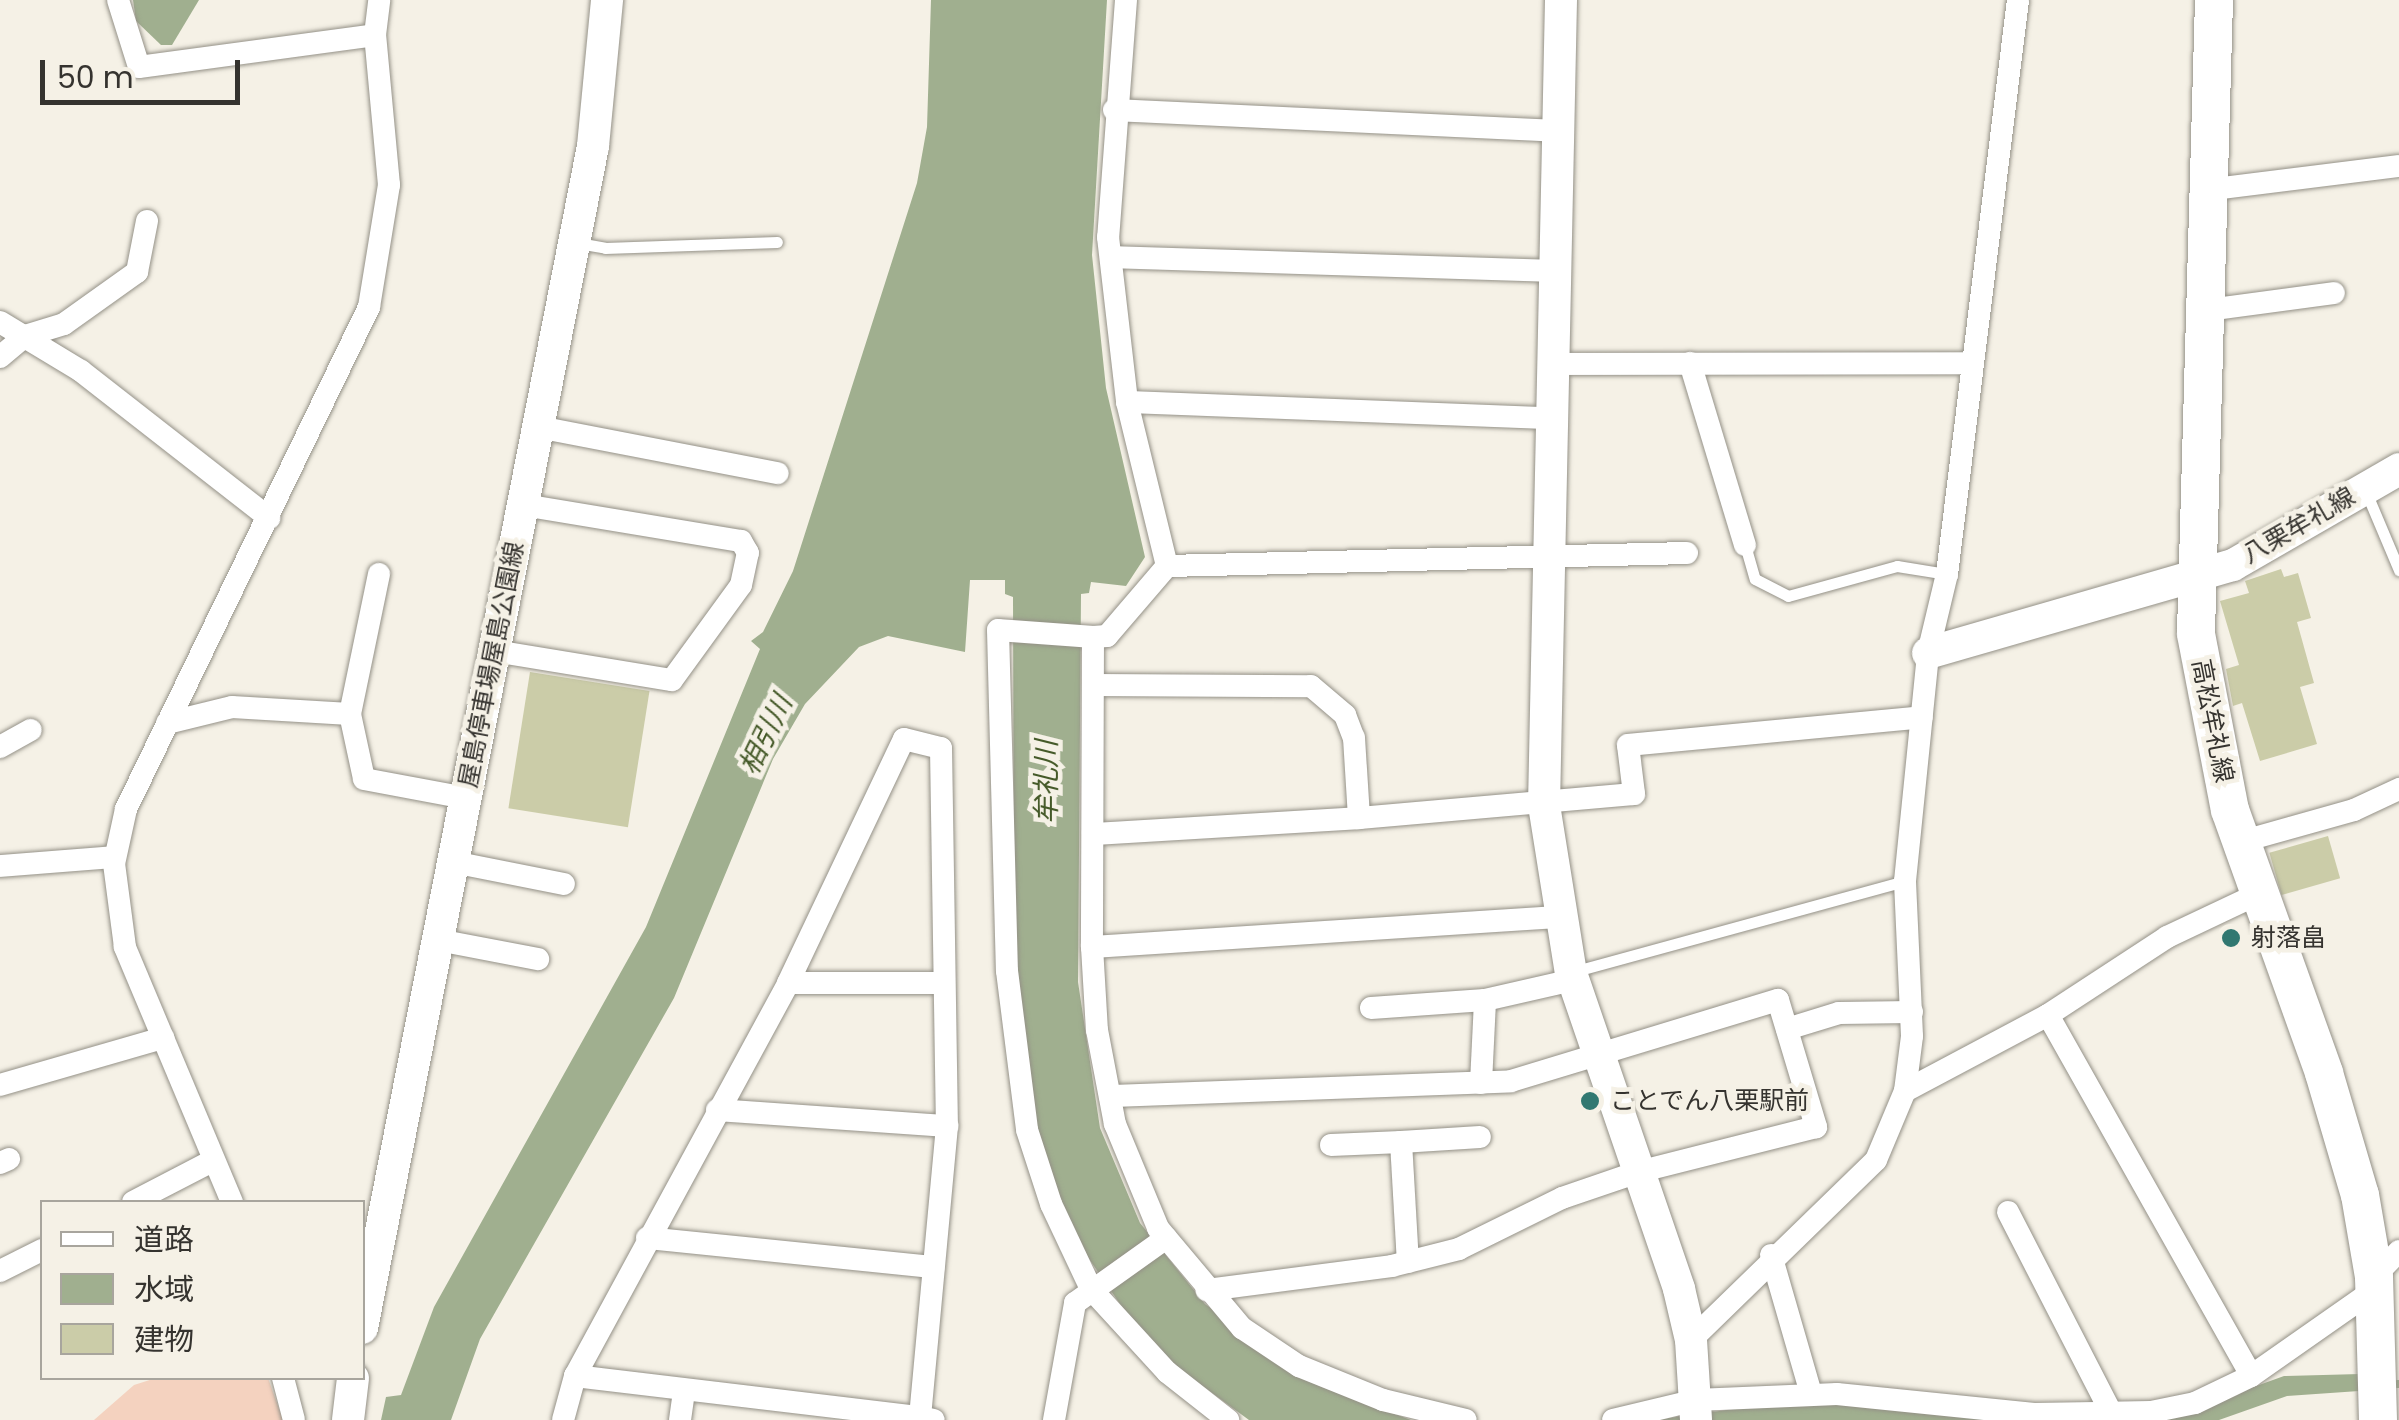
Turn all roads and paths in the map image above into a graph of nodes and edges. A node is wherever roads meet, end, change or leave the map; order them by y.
1 (118, 0) edge
2 (379, 0) edge
3 (607, 0) edge
4 (1126, 0) edge
5 (1561, 0) edge
6 (2018, 0) edge
7 (2214, 0) edge
8 (375, 35) junction
9 (1114, 110) junction
10 (1557, 131) junction
11 (2399, 166) edge
12 (2206, 190) junction
13 (147, 221) dead end
14 (777, 242) dead end
15 (574, 243) junction
16 (1111, 257) junction
17 (1553, 271) junction
18 (2334, 293) dead end
19 (2201, 310) junction
20 (0, 322) edge
21 (25, 336) junction
22 (0, 357) edge
23 (1973, 362) junction
24 (1551, 364) junction
25 (1690, 364) junction
26 (1127, 402) junction
27 (1549, 418) junction
28 (538, 427) junction
29 (2399, 469) edge
30 (778, 473) dead end
31 (2364, 488) junction
32 (523, 506) junction
33 (269, 518) junction
34 (1746, 546) joint
35 (1687, 553) dead end
36 (1548, 556) junction
37 (1167, 566) junction
38 (2399, 570) edge
39 (379, 574) dead end
40 (1946, 574) junction
41 (2197, 578) junction
42 (1093, 637) junction
43 (494, 651) junction
44 (1928, 653) junction
45 (1093, 685) junction
46 (350, 714) junction
47 (1922, 717) junction
48 (167, 724) junction
49 (31, 730) dead end
50 (0, 747) edge
51 (2399, 789) edge
52 (466, 798) junction
53 (1544, 805) junction
54 (1359, 818) junction
55 (1093, 834) junction
56 (2240, 842) junction
57 (115, 857) junction
58 (453, 862) junction
59 (0, 866) edge
60 (1905, 880) junction
61 (564, 884) dead end
62 (2258, 894) junction
63 (1558, 918) junction
64 (438, 940) junction
65 (1092, 947) junction
66 (538, 959) dead end
67 (1572, 976) junction
68 (788, 983) junction
69 (940, 983) junction
70 (1485, 1000) junction
71 (1370, 1008) dead end
72 (1912, 1012) junction
73 (2048, 1015) junction
74 (1787, 1029) junction
75 (163, 1038) junction
76 (1596, 1055) junction
77 (1481, 1082) junction
78 (0, 1085) edge
79 (1905, 1091) junction
80 (1110, 1096) junction
81 (717, 1110) junction
82 (947, 1126) junction
83 (1480, 1137) dead end
84 (1401, 1142) junction
85 (1331, 1145) dead end
86 (214, 1160) junction
87 (1638, 1172) junction
88 (137, 1200) edge
89 (231, 1200) edge
90 (2008, 1212) dead end
91 (647, 1238) junction
92 (1166, 1238) junction
93 (40, 1251) edge
94 (1771, 1255) junction
95 (1408, 1262) junction
96 (934, 1267) junction
97 (0, 1271) edge
98 (2381, 1274) edge
99 (1091, 1290) junction
100 (1207, 1290) junction
101 (365, 1313) edge
102 (1691, 1340) junction
103 (2388, 1370) edge
104 (575, 1376) junction
105 (2252, 1376) junction
106 (284, 1380) edge
107 (353, 1380) edge
108 (684, 1391) junction
109 (1811, 1394) junction
110 (1696, 1412) edge
111 (2111, 1412) junction
112 (927, 1419) edge
113 (294, 1420) edge
114 (348, 1420) edge
115 (563, 1420) edge
116 (680, 1420) edge
117 (1054, 1420) edge
118 (1228, 1420) edge
119 (1466, 1420) edge
120 (1613, 1420) edge
121 (2378, 1420) edge

1 - 8 street
2 - 8 street
3 - 15 street, 屋島停車場屋島公園線
4 - 9 street
5 - 10 street
6 - 23 street
7 - 12 main road, 高松牟礼線
8 - 33 street
9 - 10 street
9 - 16 street
10 - 17 street
11 - 12 street
12 - 19 main road, 高松牟礼線
13 - 21 street
14 - 15 lane
15 - 28 street, 屋島停車場屋島公園線
16 - 17 street
16 - 26 street
17 - 24 street
18 - 19 street
19 - 41 main road, 高松牟礼線
20 - 21 street
21 - 22 street
21 - 33 street
23 - 25 street
23 - 40 street
24 - 25 street
24 - 27 street
25 - 34 street
26 - 27 street
26 - 37 street
27 - 36 street
28 - 30 street
28 - 32 street, 屋島停車場屋島公園線
29 - 31 street, 八栗牟礼線
31 - 38 lane
31 - 41 street, 八栗牟礼線
32 - 43 street, 屋島停車場屋島公園線
32 - 43 street
33 - 48 street
34 - 40 lane
35 - 36 street
36 - 37 street
36 - 53 street
37 - 42 street
39 - 46 street
40 - 44 street
41 - 44 street, 八栗牟礼線
41 - 56 main road, 高松牟礼線
42 - 45 street
42 - 99 street
43 - 52 street, 屋島停車場屋島公園線
44 - 47 street
45 - 54 street
45 - 55 street
46 - 48 street
46 - 52 street
47 - 53 street
47 - 60 street
48 - 57 street
49 - 50 street
51 - 56 street
52 - 58 street, 屋島停車場屋島公園線
53 - 54 street
53 - 63 street
54 - 55 street
55 - 65 street
56 - 62 main road, 高松牟礼線
57 - 59 street
57 - 75 street
58 - 61 street
58 - 64 street, 屋島停車場屋島公園線
60 - 67 lane
60 - 72 street
62 - 73 street
62 - 98 main road, 高松牟礼線
63 - 65 street
63 - 67 street
64 - 66 street
64 - 101 street, 屋島停車場屋島公園線
65 - 80 street
67 - 70 street
67 - 76 street
68 - 69 street
68 - 69 street
68 - 81 street
69 - 82 street
70 - 71 street
70 - 77 street
72 - 74 street
72 - 79 street
73 - 79 street
73 - 105 street
74 - 76 street
74 - 87 street
75 - 78 street
75 - 86 street
76 - 77 street
76 - 87 street
77 - 80 street
79 - 94 street
80 - 92 street
81 - 82 street
81 - 91 street
82 - 96 street
83 - 84 street
84 - 85 street
84 - 95 street
86 - 88 street
86 - 89 street
87 - 95 street
87 - 102 street
90 - 111 street
91 - 96 street
91 - 104 street
92 - 99 street
92 - 100 street
93 - 97 street
94 - 102 street
94 - 109 street
95 - 100 street
96 - 112 street
98 - 103 main road, 高松牟礼線
98 - 105 street
99 - 117 street
99 - 118 street
100 - 119 street
102 - 110 street
103 - 121 main road, 高松牟礼線
104 - 108 street
104 - 115 street
105 - 111 street
106 - 113 street
107 - 114 street
108 - 112 street
108 - 116 street
109 - 110 street
109 - 111 street
110 - 120 street

